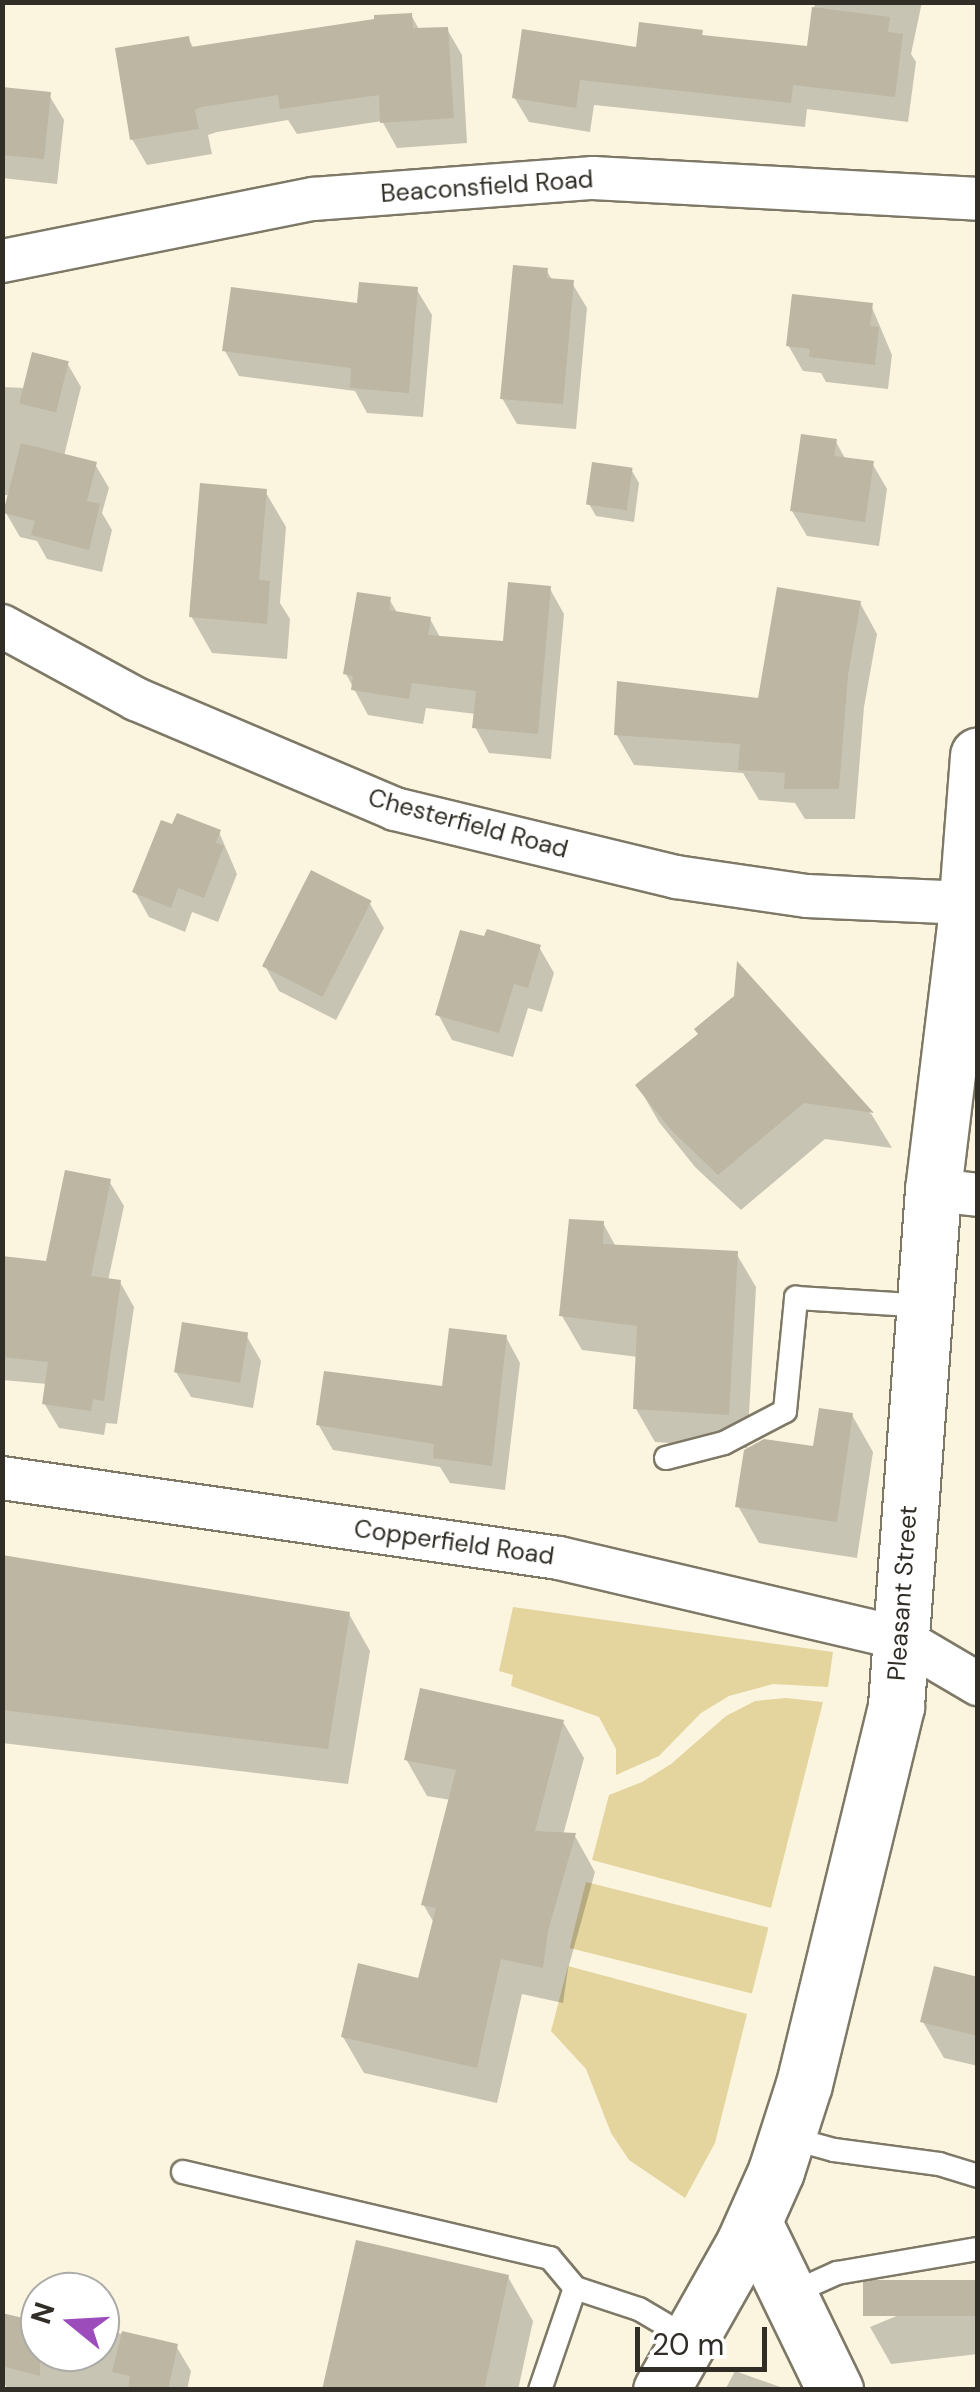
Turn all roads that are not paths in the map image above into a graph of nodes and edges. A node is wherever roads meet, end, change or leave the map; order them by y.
1 (978, 199) edge
2 (2, 260) edge
3 (2, 626) edge
4 (978, 755) edge
5 (970, 918) edge
6 (956, 1193) edge
7 (925, 1306) junction
8 (666, 1458) dead end
9 (2, 1478) edge
10 (900, 1638) junction
11 (978, 1684) edge
12 (786, 2137) junction
13 (183, 2172) dead end
14 (978, 2176) edge
15 (754, 2223) junction
16 (978, 2249) edge
17 (575, 2288) junction
18 (788, 2295) junction
19 (690, 2339) junction
20 (540, 2390) edge
21 (661, 2390) edge
22 (835, 2390) edge

1 - 2 street, Beaconsfield Road
3 - 5 street, Chesterfield Road
4 - 5 main road, Pleasant Street
5 - 6 main road, Pleasant Street
6 - 7 main road, Pleasant Street
7 - 8 lane
7 - 10 main road, Pleasant Street
9 - 10 street, Copperfield Road
10 - 11 street, Copperfield Road
10 - 12 main road, Pleasant Street
12 - 14 lane
12 - 15 main road, Pleasant Street
13 - 17 lane
15 - 18 main road
15 - 19 main road, Pleasant Street
16 - 18 lane
17 - 19 lane
17 - 20 lane
18 - 22 main road
19 - 21 main road, Pleasant Street

